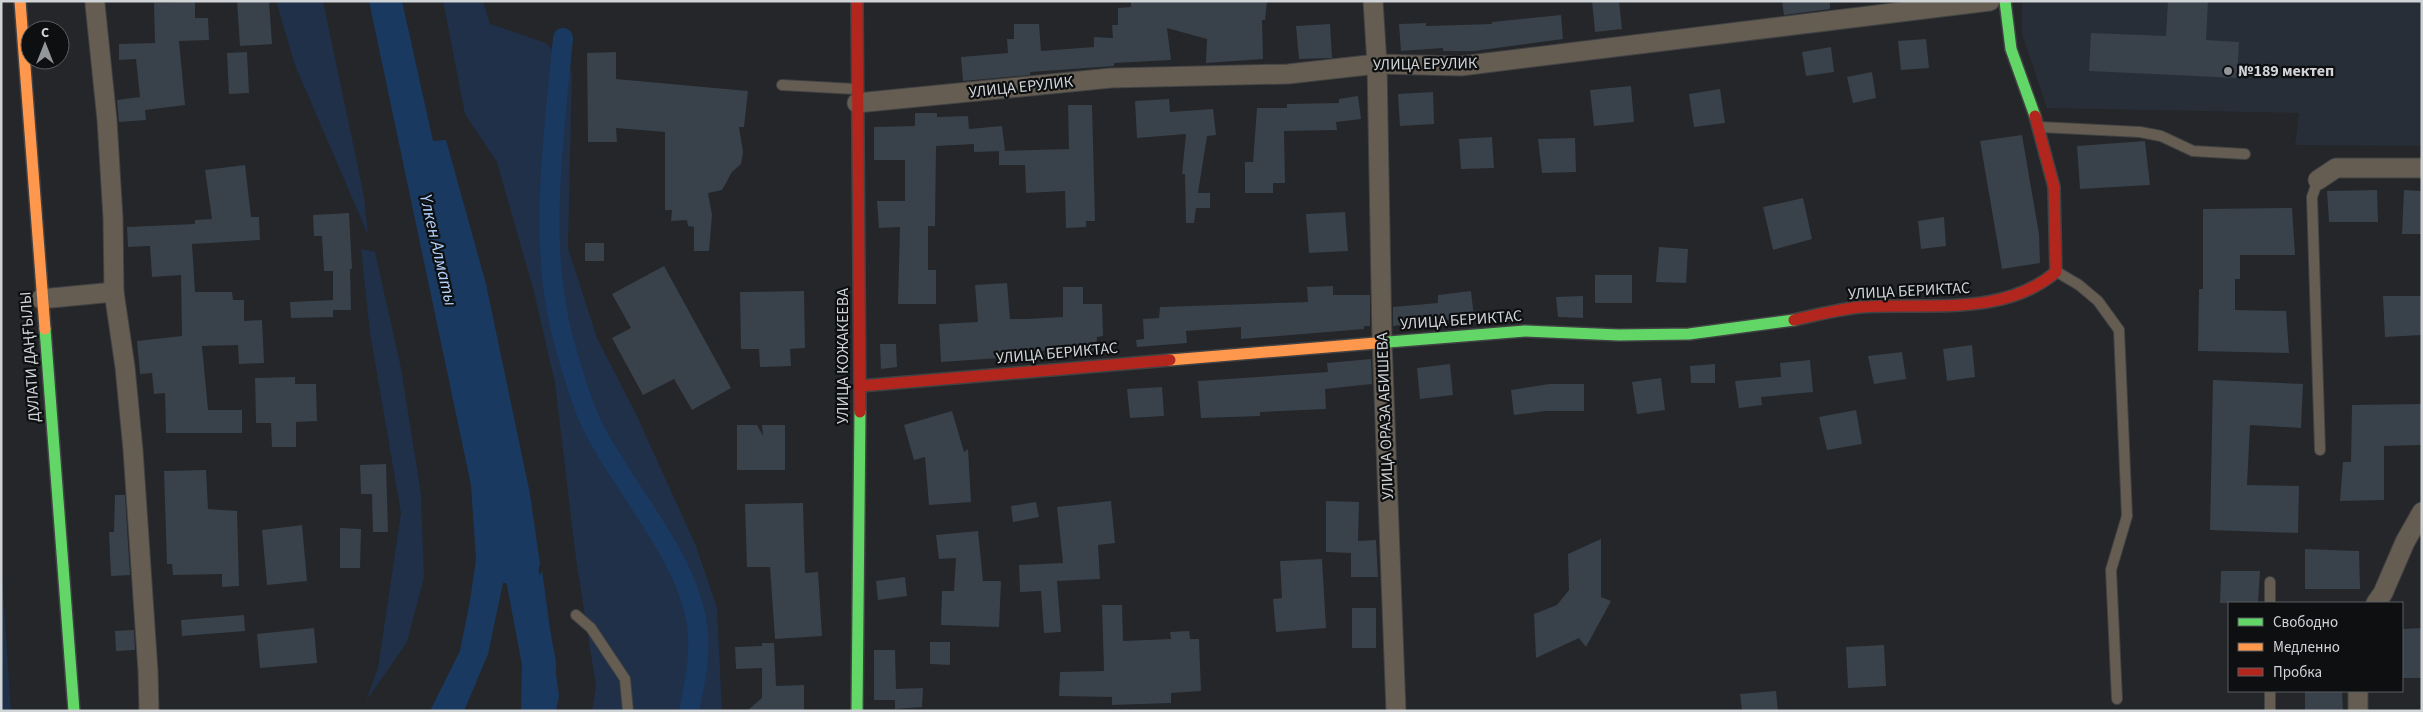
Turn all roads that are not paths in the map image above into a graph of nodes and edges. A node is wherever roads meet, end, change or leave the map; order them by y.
1 (20, 1) edge
2 (857, 1) edge
3 (1373, 1) edge
4 (1990, 1) edge
5 (2005, 1) edge
6 (95, 4) dead end
7 (1377, 64) junction
8 (782, 85) dead end
9 (857, 96) junction
10 (2039, 127) junction
11 (2245, 154) dead end
12 (2422, 168) edge
13 (2318, 180) joint
14 (2056, 272) junction
15 (114, 292) junction
16 (41, 299) junction
17 (1382, 341) junction
18 (860, 386) junction
19 (2320, 450) dead end
20 (2422, 512) edge
21 (2270, 582) dead end
22 (2270, 602) edge
23 (2377, 602) edge
24 (576, 615) dead end
25 (2270, 692) edge
26 (2358, 692) edge
27 (2117, 699) dead end
28 (74, 711) edge
29 (149, 711) edge
30 (628, 711) edge
31 (857, 711) edge
32 (1396, 711) edge
33 (2270, 711) edge
34 (2358, 711) edge

1 - 16 street, ДУЛАТИ ДАҢҒЫЛЫ
2 - 9 street, УЛИЦА КОЖАКЕЕВА
3 - 7 street, УЛИЦА ОРАЗА АБИШЕВА
4 - 7 street, УЛИЦА ЕРУЛИК
5 - 10 street
6 - 15 street
7 - 9 street, УЛИЦА ЕРУЛИК
7 - 17 street, УЛИЦА ОРАЗА АБИШЕВА
8 - 9 lane
9 - 18 street, УЛИЦА КОЖАКЕЕВА
10 - 11 lane
10 - 14 street
12 - 13 street
13 - 19 lane
14 - 17 street, УЛИЦА БЕРИКТАС
14 - 27 lane
15 - 16 street
15 - 29 street
16 - 28 street, ДУЛАТИ ДАҢҒЫЛЫ
17 - 18 street, УЛИЦА БЕРИКТАС
17 - 32 street, УЛИЦА ОРАЗА АБИШЕВА
18 - 31 street, УЛИЦА КОЖАКЕЕВА
20 - 23 street
21 - 22 lane
24 - 30 lane
25 - 33 lane
26 - 34 street

